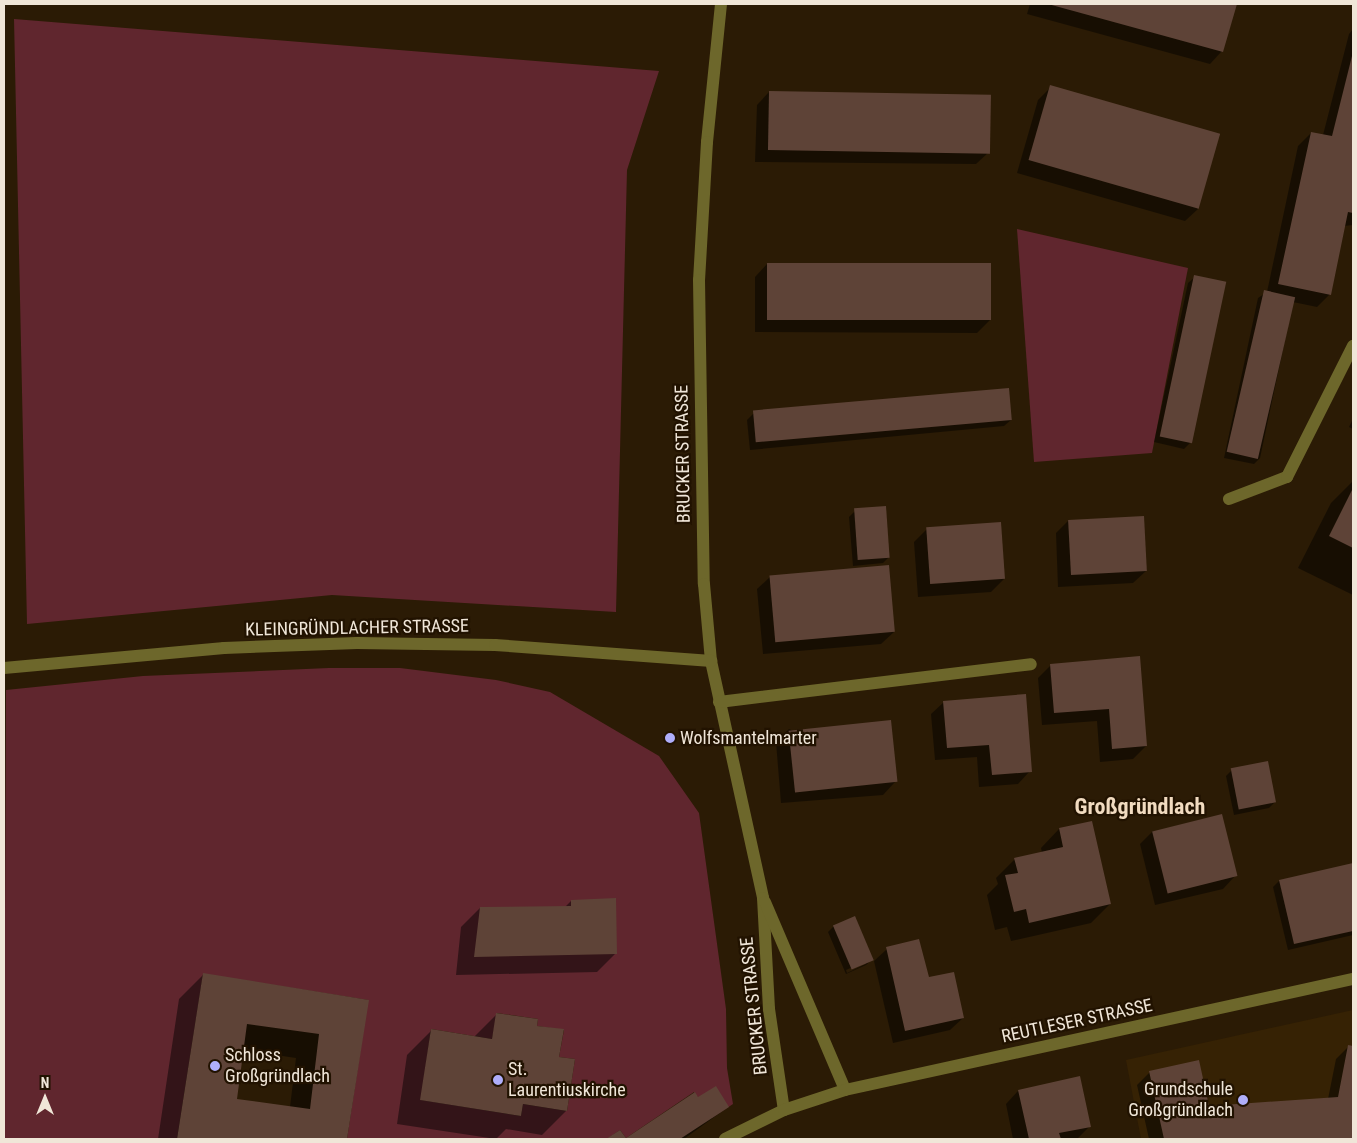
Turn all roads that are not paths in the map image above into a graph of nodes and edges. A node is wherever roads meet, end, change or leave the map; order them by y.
1 (721, 4) edge
2 (1353, 346) edge
3 (1229, 499) dead end
4 (711, 660) junction
5 (1030, 664) dead end
6 (4, 668) edge
7 (719, 702) junction
8 (763, 898) junction
9 (1353, 979) edge
10 (845, 1090) junction
11 (784, 1110) junction
12 (725, 1139) edge

1 - 4 street, BRUCKER STRASSE
2 - 3 street
4 - 6 street, KLEINGRÜNDLACHER STRASSE
4 - 7 street, BRUCKER STRASSE
5 - 7 street
7 - 8 street, BRUCKER STRASSE
8 - 10 street, BRUCKER STRASSE
8 - 11 street, BRUCKER STRASSE
9 - 10 street, REUTLESER STRASSE
10 - 11 street, REUTLESER STRASSE
11 - 12 street, REUTLESER STRASSE

